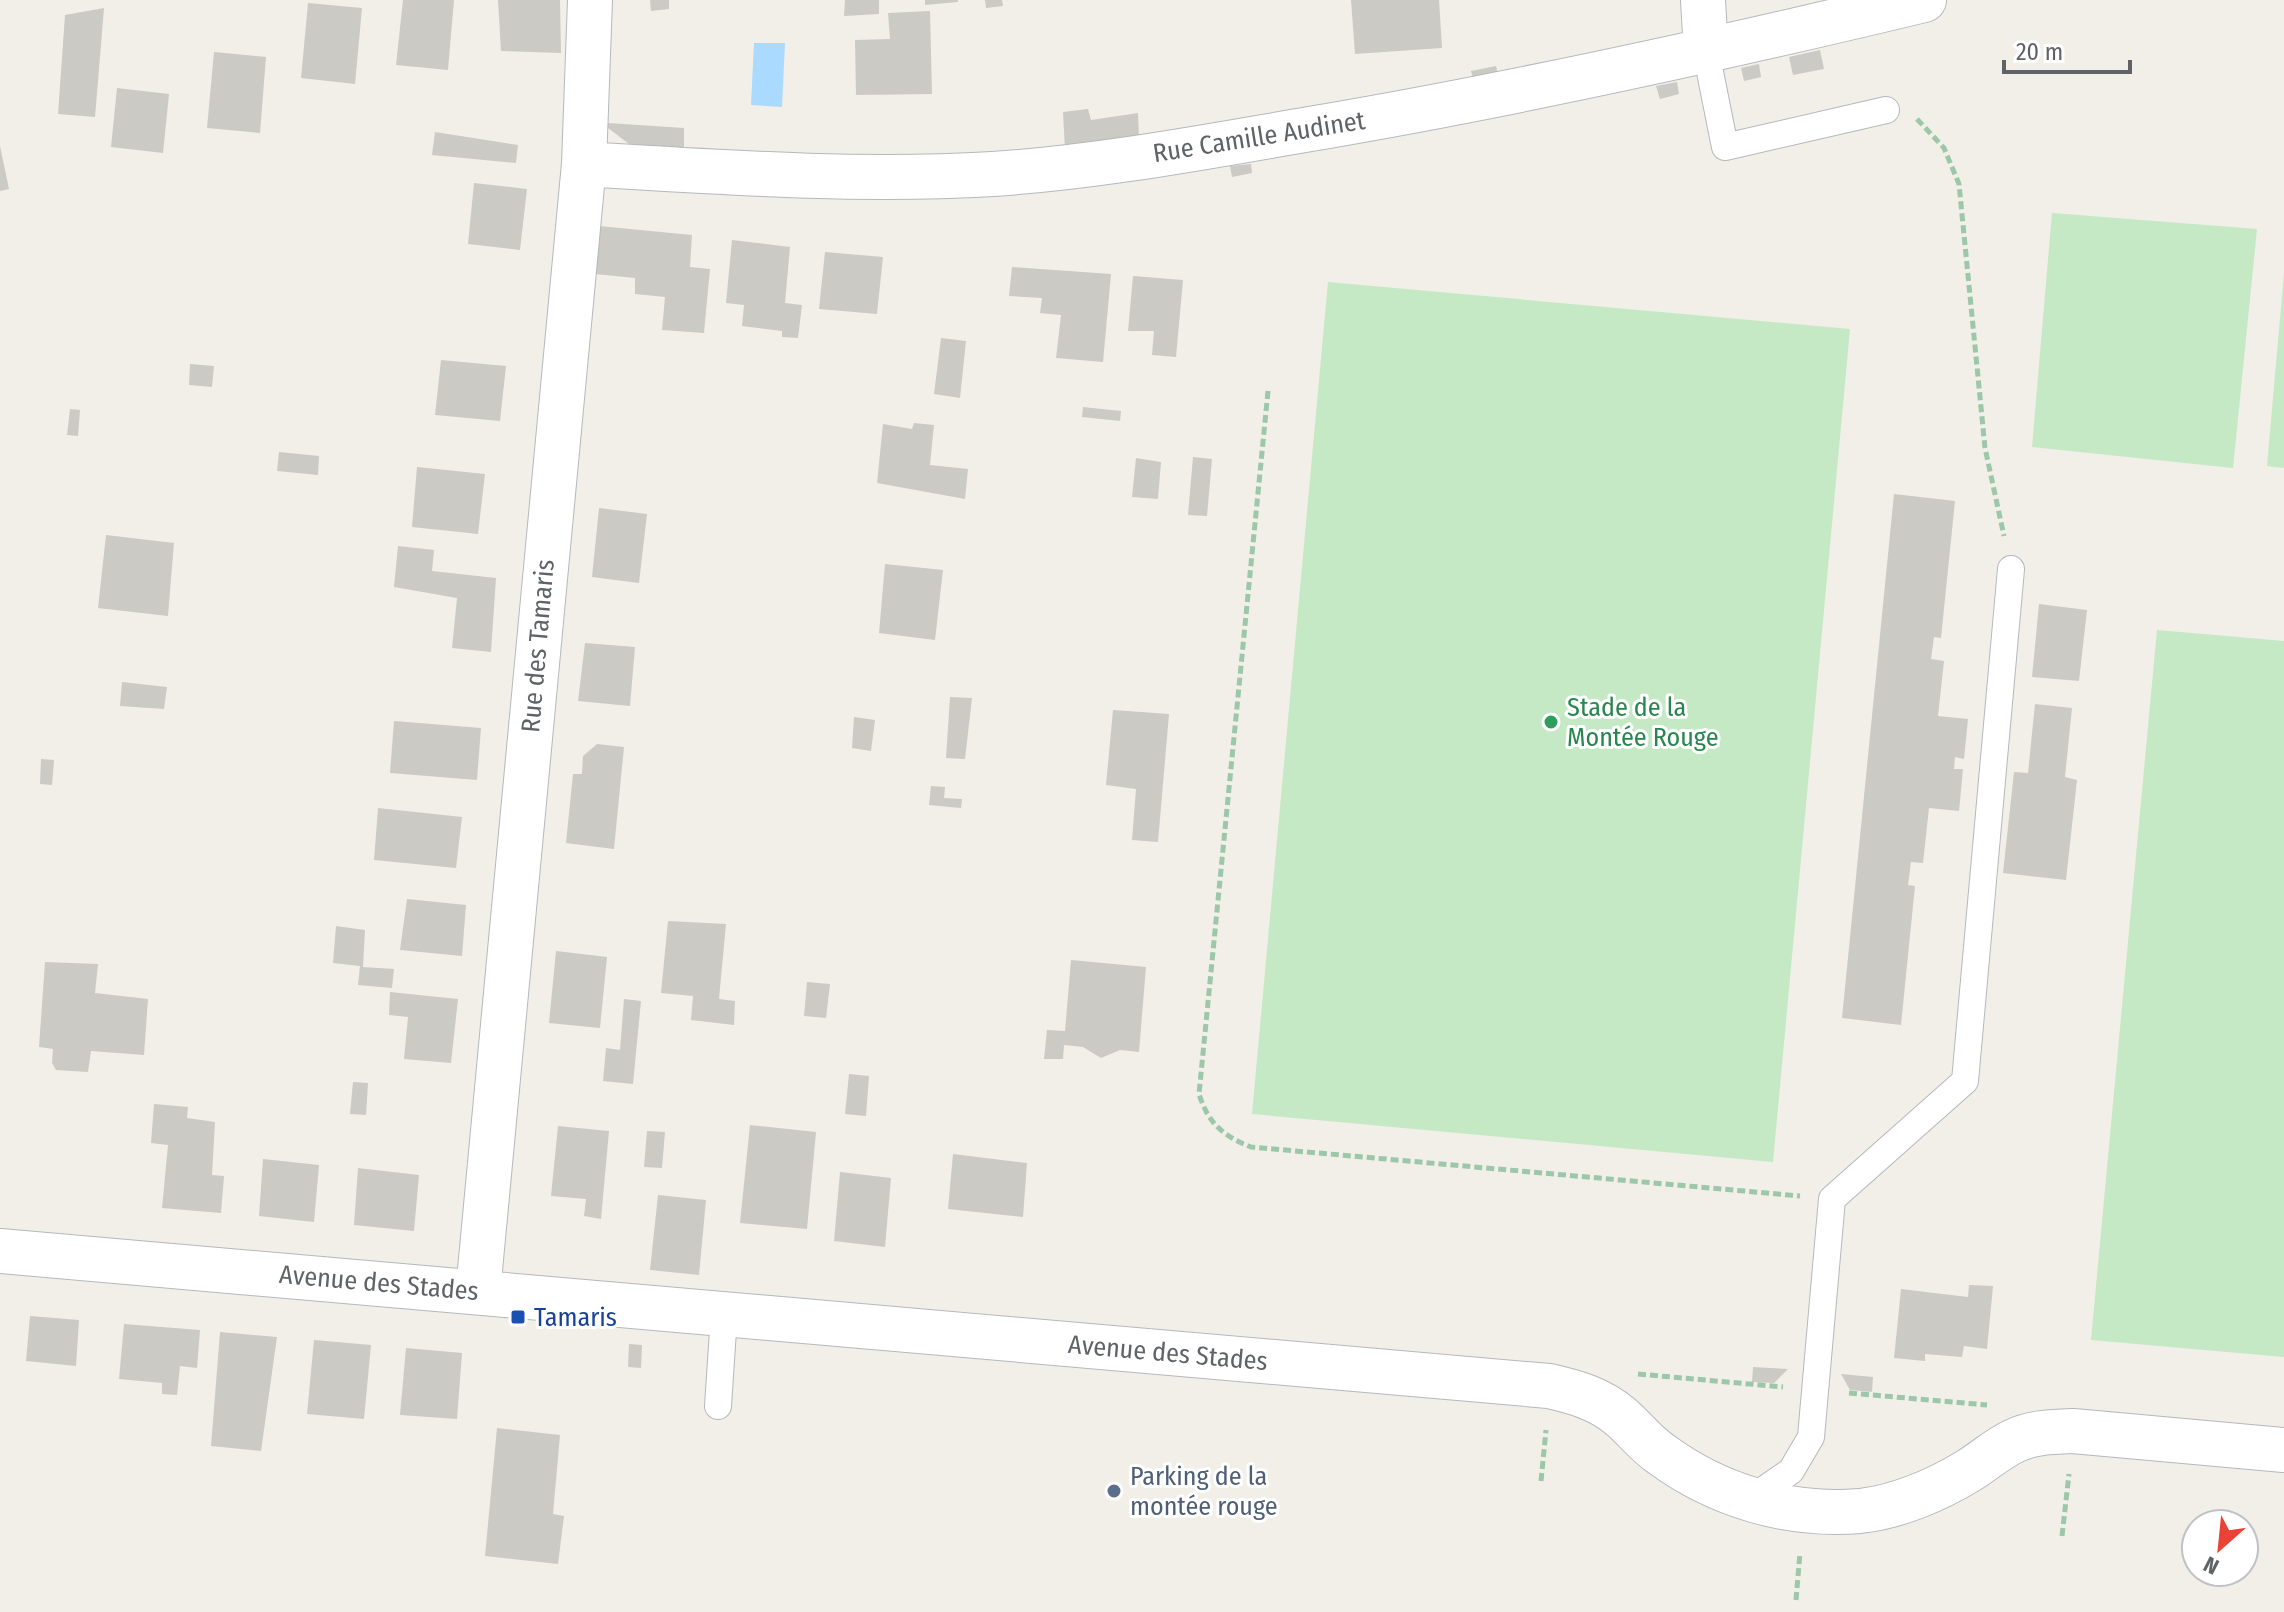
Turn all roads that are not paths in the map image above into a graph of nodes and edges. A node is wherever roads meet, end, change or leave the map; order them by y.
1 (590, 0) edge
2 (1703, 0) edge
3 (1924, 0) edge
4 (1706, 52) junction
5 (1886, 110) road end
6 (584, 164) junction
7 (2011, 569) road end
8 (0, 1251) edge
9 (478, 1291) junction
10 (724, 1315) junction
11 (718, 1406) dead end
12 (2284, 1450) edge
13 (1749, 1500) junction

1 - 6 street, Rue des Tamaris
2 - 4 street
3 - 4 street, Rue Camille Audinet
4 - 5 lane
4 - 6 street, Rue Camille Audinet
6 - 9 street, Rue des Tamaris
7 - 13 lane
8 - 9 street, Avenue des Stades
9 - 10 street, Avenue des Stades
10 - 11 lane
10 - 13 street, Avenue des Stades
12 - 13 street, Avenue des Stades

